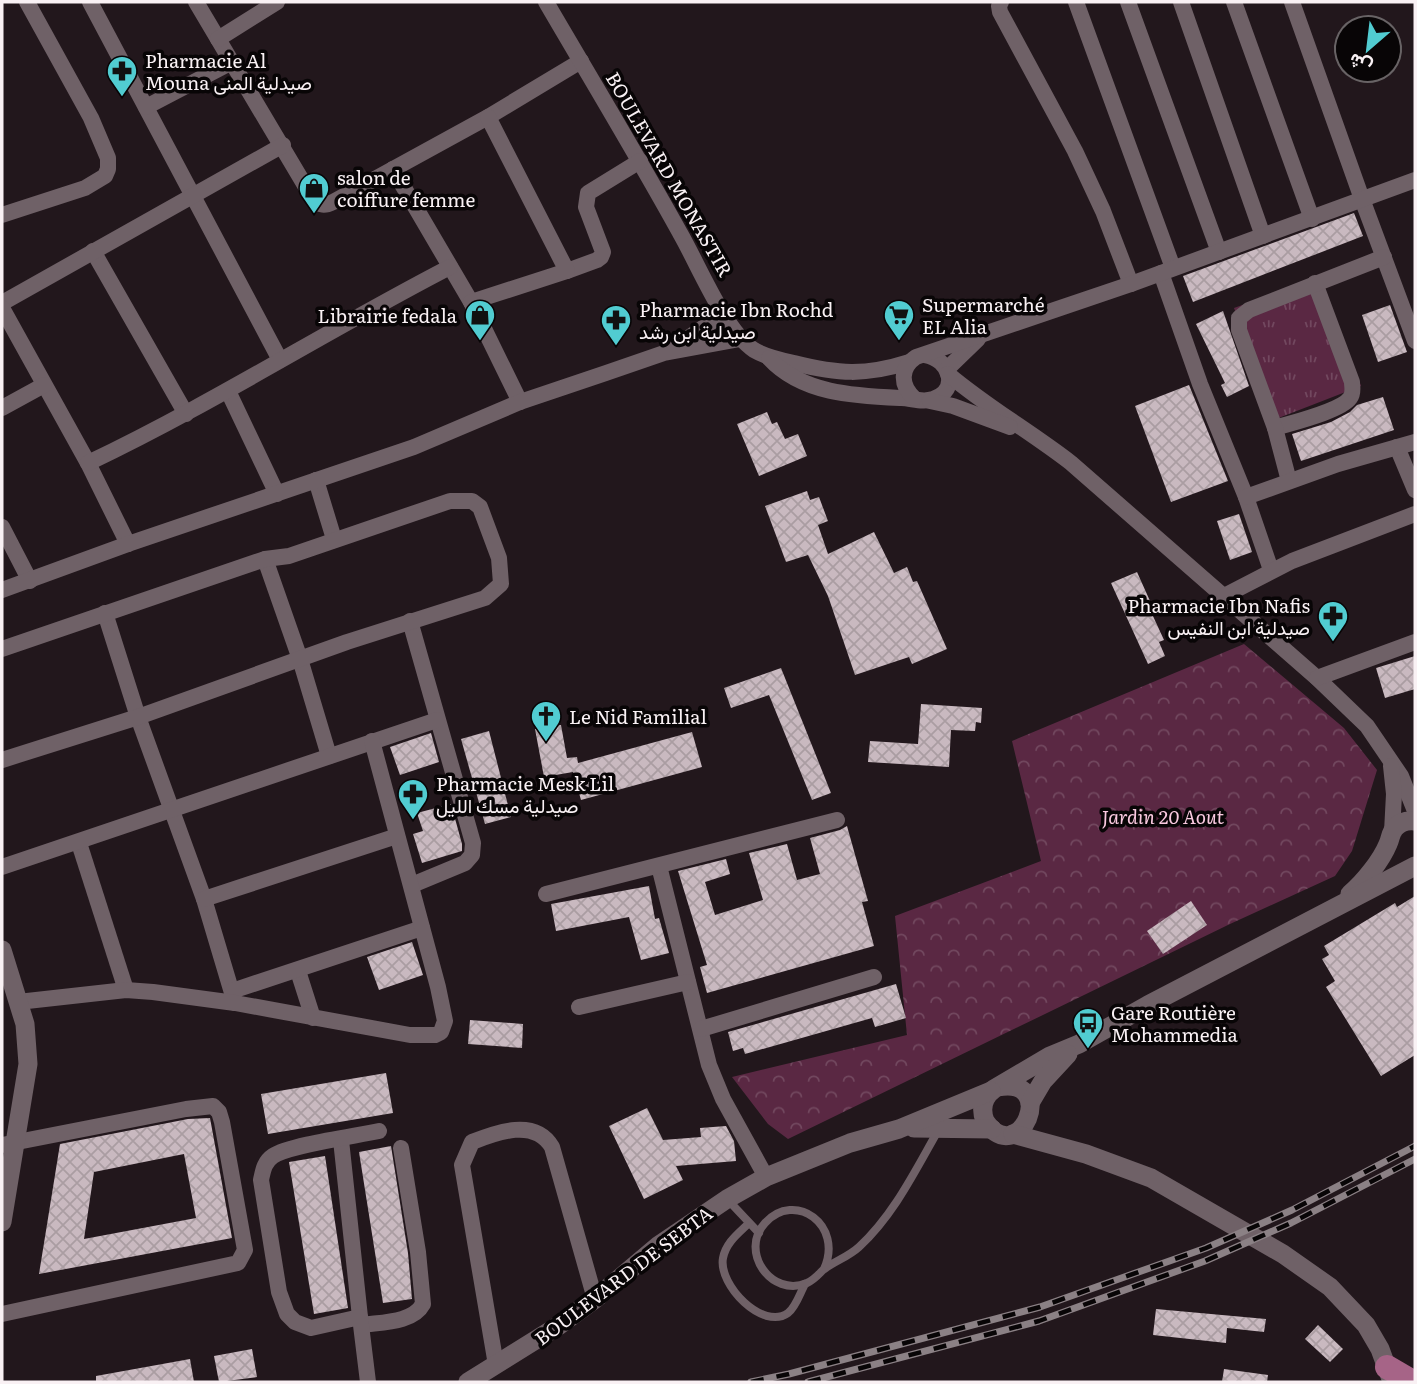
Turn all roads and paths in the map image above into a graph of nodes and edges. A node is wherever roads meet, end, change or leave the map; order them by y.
1 (27, 2) edge
2 (90, 2) edge
3 (196, 2) edge
4 (277, 2) edge
5 (546, 2) edge
6 (1001, 2) edge
7 (1076, 2) edge
8 (1128, 2) edge
9 (1181, 2) edge
10 (1234, 2) edge
11 (1292, 2) edge
12 (218, 39) junction
13 (581, 61) junction
14 (232, 62) junction
15 (146, 107) junction
16 (488, 117) junction
17 (283, 145) junction
18 (640, 161) junction
19 (393, 169) junction
20 (1415, 180) edge
21 (191, 195) junction
22 (1362, 199) junction
23 (2, 215) edge
24 (1311, 219) junction
25 (1264, 236) junction
26 (93, 251) junction
27 (1219, 252) junction
28 (1384, 257) junction
29 (450, 267) junction
30 (567, 271) junction
31 (1167, 271) junction
32 (1315, 283) junction
33 (1131, 284) junction
34 (471, 302) junction
35 (2, 306) edge
36 (1409, 306) edge
37 (723, 314) junction
38 (984, 334) junction
39 (740, 339) junction
40 (1415, 341) edge
41 (664, 354) junction
42 (925, 355) junction
43 (768, 357) junction
44 (280, 360) junction
45 (909, 362) junction
46 (948, 371) junction
47 (44, 385) junction
48 (228, 391) junction
49 (922, 399) junction
50 (520, 402) junction
51 (2, 408) edge
52 (186, 414) junction
53 (1275, 428) junction
54 (1042, 440) junction
55 (1415, 442) edge
56 (1397, 447) junction
57 (88, 463) junction
58 (316, 480) junction
59 (1289, 481) junction
60 (1415, 490) edge
61 (277, 494) junction
62 (1246, 497) junction
63 (1415, 514) edge
64 (2, 527) edge
65 (334, 539) junction
66 (128, 544) junction
67 (265, 559) junction
68 (1271, 570) junction
69 (30, 581) junction
70 (2, 590) edge
71 (1224, 596) junction
72 (105, 613) junction
73 (410, 621) junction
74 (1415, 642) edge
75 (2, 649) edge
76 (300, 659) junction
77 (1317, 678) junction
78 (138, 717) junction
79 (437, 720) junction
80 (372, 741) junction
81 (329, 756) junction
82 (1389, 757) junction
83 (2, 760) edge
84 (171, 811) junction
85 (1415, 811) edge
86 (836, 820) dead end
87 (1415, 821) edge
88 (397, 836) junction
89 (1390, 838) junction
90 (79, 843) junction
91 (1415, 865) edge
92 (659, 866) junction
93 (2, 867) edge
94 (412, 885) junction
95 (546, 894) dead end
96 (204, 899) junction
97 (1337, 906) junction
98 (422, 928) junction
99 (2, 950) edge
100 (298, 971) junction
101 (874, 977) dead end
102 (688, 982) junction
103 (125, 990) junction
104 (234, 997) junction
105 (18, 1002) junction
106 (579, 1007) dead end
107 (313, 1018) junction
108 (701, 1029) junction
109 (1079, 1044) junction
110 (995, 1089) junction
111 (1030, 1107) junction
112 (940, 1128) junction
113 (899, 1129) junction
114 (992, 1129) junction
115 (379, 1131) dead end
116 (1013, 1133) junction
117 (341, 1140) junction
118 (8, 1144) edge
119 (401, 1148) dead end
120 (1086, 1154) junction
121 (766, 1177) junction
122 (727, 1199) junction
123 (2, 1222) edge
124 (749, 1223) junction
125 (759, 1233) junction
126 (824, 1269) junction
127 (804, 1284) junction
128 (595, 1299) junction
129 (2, 1314) edge
130 (361, 1321) junction
131 (496, 1364) junction
132 (1389, 1374) edge
133 (368, 1382) edge
134 (468, 1382) edge
135 (1413, 1382) edge

1 - 23 street
2 - 15 street
3 - 12 street
4 - 12 street
5 - 13 street, BOULEVARD MONASTIR
6 - 33 street
7 - 31 street
8 - 27 street
9 - 25 street
10 - 24 street
11 - 22 street
12 - 14 street
13 - 16 street
13 - 18 street, BOULEVARD MONASTIR
14 - 15 street
14 - 17 street
15 - 21 street
16 - 19 street
16 - 30 street
17 - 19 street
17 - 21 street
18 - 30 street
18 - 37 street, BOULEVARD MONASTIR
19 - 29 street
20 - 22 street
21 - 26 street
21 - 44 street
22 - 24 street
22 - 28 street
24 - 25 street
25 - 27 street
26 - 35 street
26 - 52 street
27 - 31 street
28 - 32 street
28 - 36 street
29 - 34 street
29 - 44 street
30 - 34 street
31 - 33 street
31 - 62 street
32 - 53 street
32 - 53 street
33 - 38 street
34 - 50 street
35 - 47 street
36 - 40 street
37 - 39 street, BOULEVARD MONASTIR
37 - 41 street
38 - 42 street
38 - 46 street
39 - 41 street
39 - 43 street, BOULEVARD MONASTIR
41 - 50 street
42 - 45 street
42 - 46 street
43 - 45 street, BOULEVARD MONASTIR
43 - 49 street, BOULEVARD MONASTIR
44 - 48 street
45 - 49 street
46 - 49 street
46 - 54 street, BOULEVARD MONASTIR
47 - 51 street
47 - 57 street
48 - 52 street
48 - 61 street
49 - 54 street, BOULEVARD MONASTIR
50 - 58 street
52 - 57 street
53 - 59 street
54 - 71 street, BOULEVARD MONASTIR
55 - 56 street
56 - 59 street
56 - 60 street
57 - 66 street
58 - 61 street
58 - 65 street
59 - 62 street
61 - 66 street
62 - 68 street
63 - 68 street
64 - 69 street
65 - 67 street
65 - 73 street
66 - 69 street
67 - 72 street
67 - 76 street
68 - 71 street
69 - 70 street
71 - 77 street, BOULEVARD MONASTIR
72 - 75 street
72 - 78 street
73 - 76 street
73 - 79 street
74 - 77 street
76 - 78 street
76 - 81 street
77 - 82 street, BOULEVARD MONASTIR
78 - 83 street
78 - 84 street
79 - 80 street
79 - 94 street
80 - 81 street
80 - 88 street
81 - 84 street
82 - 85 street, BOULEVARD MONASTIR
82 - 89 street, BOULEVARD MONASTIR
84 - 90 street
84 - 96 street
86 - 92 street
87 - 89 street
88 - 94 street
88 - 96 street
89 - 91 street
89 - 97 street
90 - 93 street
90 - 103 street
91 - 97 street
92 - 95 street
92 - 102 street
94 - 98 street
96 - 104 street
97 - 109 street
98 - 100 street
98 - 107 street
99 - 105 street
100 - 104 street
100 - 107 street
101 - 108 street
102 - 106 street
102 - 108 street
103 - 104 street
103 - 105 street
104 - 107 street
105 - 118 street
108 - 121 street
109 - 110 street, BOULEVARD DE SEBTA
109 - 111 street
110 - 111 street
110 - 113 street, BOULEVARD DE SEBTA
110 - 114 street
111 - 116 street
111 - 120 street
112 - 113 street, BOULEVARD DE SEBTA
112 - 114 street, BOULEVARD DE SEBTA
112 - 126 lane
113 - 121 street, BOULEVARD DE SEBTA
114 - 116 street
115 - 117 street
116 - 120 street
117 - 130 street
117 - 130 street
118 - 123 street
118 - 129 street
119 - 130 street
120 - 132 street
121 - 122 street, BOULEVARD DE SEBTA
122 - 124 lane
122 - 128 street, BOULEVARD DE SEBTA
124 - 125 lane
124 - 127 lane
125 - 126 lane
125 - 127 lane
126 - 127 lane
128 - 131 street, BOULEVARD DE SEBTA
128 - 131 street
130 - 133 street
131 - 134 street, BOULEVARD DE SEBTA
132 - 135 main road

